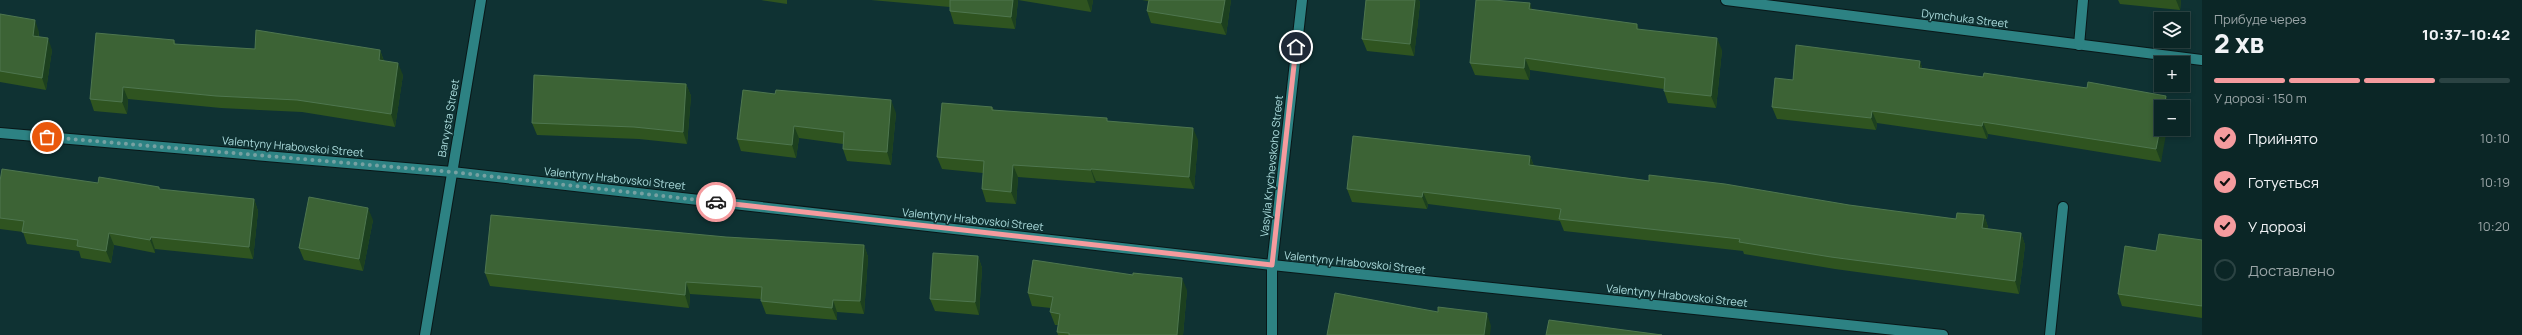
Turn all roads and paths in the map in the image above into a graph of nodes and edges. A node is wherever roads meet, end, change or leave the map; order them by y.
1 (481, 0) edge
2 (1302, 0) edge
3 (1726, 0) edge
4 (2083, 0) edge
5 (2079, 45) junction
6 (2202, 60) edge
7 (0, 134) edge
8 (452, 172) junction
9 (2063, 207) dead end
10 (1272, 265) junction
11 (426, 335) edge
12 (1272, 335) edge
13 (1943, 335) edge
14 (2050, 335) edge

1 - 8 street, Barvysta Street
2 - 10 street, Vasylia Krychevskoho Street
3 - 5 street, Dymchuka Street
4 - 5 street
5 - 6 street, Dymchuka Street
7 - 8 street, Valentyny Hrabovskoi Street
8 - 10 street, Valentyny Hrabovskoi Street
8 - 11 street, Barvysta Street
9 - 14 street
10 - 12 street, Vasylia Krychevskoho Street
10 - 13 street, Valentyny Hrabovskoi Street

